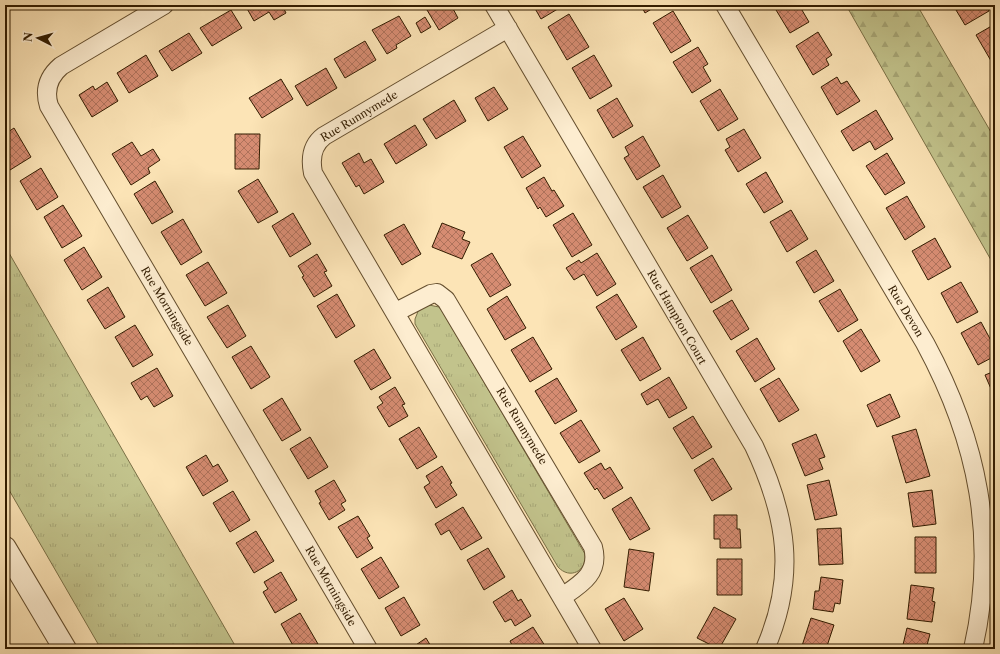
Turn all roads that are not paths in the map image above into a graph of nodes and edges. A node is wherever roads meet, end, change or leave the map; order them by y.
1 (164, 5) edge
2 (494, 5) edge
3 (725, 5) edge
4 (508, 28) junction
5 (396, 312) junction
6 (5, 548) edge
7 (562, 597) junction
8 (64, 649) edge
9 (368, 649) edge
10 (592, 649) edge
11 (765, 649) edge
12 (974, 649) edge

1 - 9 street, Rue Morningside
2 - 4 street, Rue Hampton Court
3 - 12 street, Rue Devon
4 - 5 street, Rue Runnymede
4 - 11 street, Rue Hampton Court
5 - 7 street, Rue Runnymede
5 - 7 street, Rue Runnymede
6 - 8 street
7 - 10 street, Rue Runnymede

